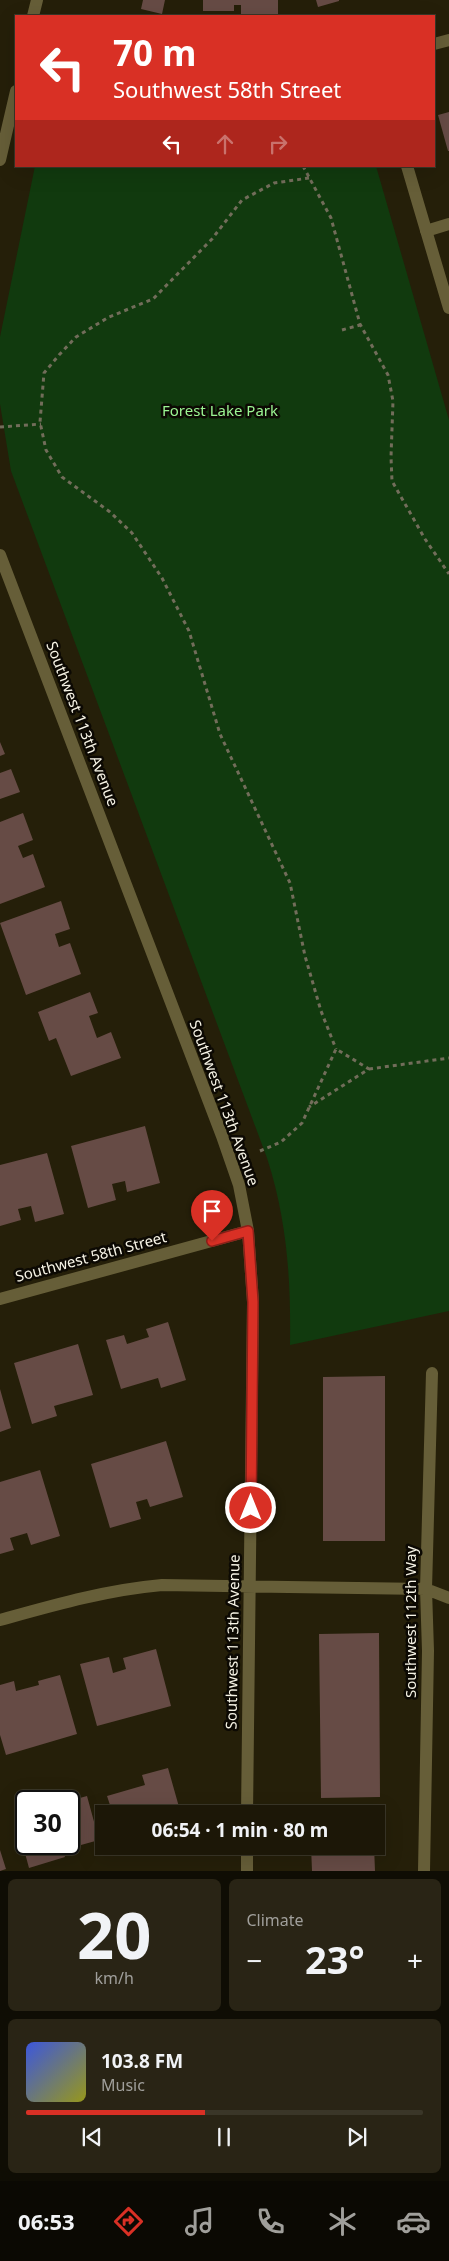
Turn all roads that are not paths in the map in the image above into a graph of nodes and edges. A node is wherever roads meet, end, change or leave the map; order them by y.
1 (37, 0) edge
2 (33, 15) edge
3 (449, 40) edge
4 (435, 44) edge
5 (15, 95) edge
6 (0, 160) edge
7 (407, 167) edge
8 (449, 224) edge
9 (426, 231) junction
10 (449, 308) edge
11 (0, 555) edge
12 (248, 1231) junction
13 (0, 1298) edge
14 (432, 1373) dead end
15 (250, 1586) junction
16 (426, 1589) junction
17 (449, 1598) edge
18 (0, 1620) edge
19 (248, 1805) edge
20 (247, 1855) edge
21 (247, 1871) edge
22 (424, 1871) edge

1 - 2 street
3 - 4 street
5 - 6 street
7 - 9 street
8 - 9 street
9 - 10 street
11 - 12 street, Southwest 113th Avenue
12 - 13 street, Southwest 58th Street
12 - 15 street, Southwest 113th Avenue
14 - 16 street, Southwest 112th Way
15 - 16 street
15 - 18 street
15 - 19 street, Southwest 113th Avenue
16 - 17 street
16 - 22 street, Southwest 112th Way
20 - 21 street

